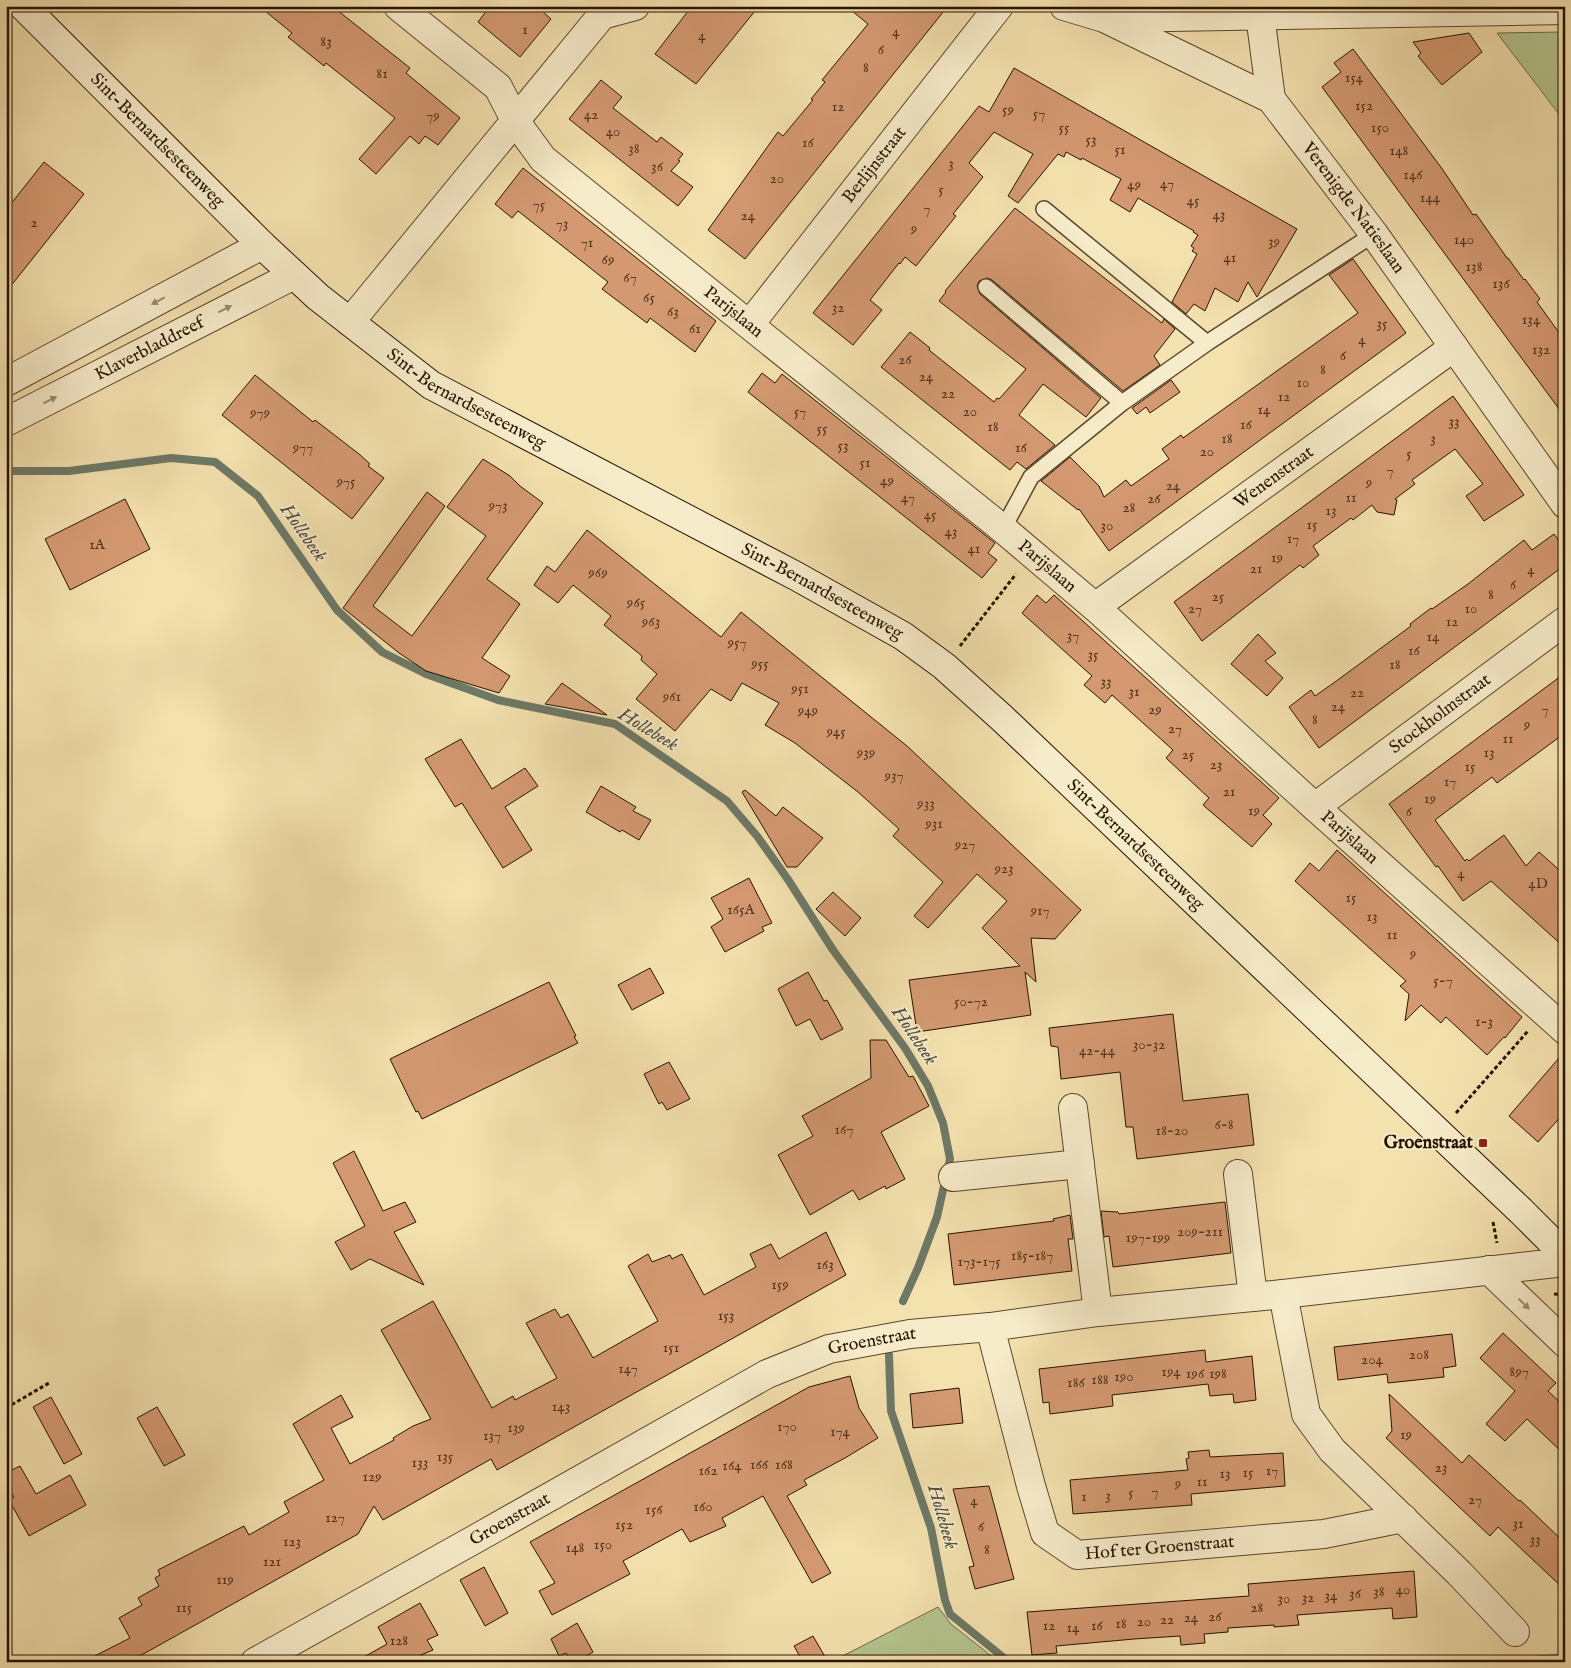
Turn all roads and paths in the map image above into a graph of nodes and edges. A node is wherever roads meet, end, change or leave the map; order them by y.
1 (23, 6) edge
2 (398, 6) edge
3 (635, 6) edge
4 (999, 6) edge
5 (1064, 6) edge
6 (1565, 10) edge
7 (1260, 16) junction
8 (1104, 18) junction
9 (1270, 99) junction
10 (516, 122) junction
11 (1044, 209) dead end
12 (1374, 234) junction
13 (262, 246) junction
14 (294, 275) junction
15 (986, 287) dead end
16 (350, 322) junction
17 (750, 324) junction
18 (1207, 343) junction
19 (1454, 347) junction
20 (6, 382) edge
21 (1122, 403) junction
22 (6, 422) edge
23 (1565, 504) edge
24 (1003, 528) junction
25 (1032, 554) junction
26 (1095, 607) junction
27 (1565, 621) edge
28 (944, 666) junction
29 (1315, 807) junction
30 (1544, 1012) junction
31 (1565, 1030) edge
32 (1073, 1108) dead end
33 (1439, 1134) junction
34 (1080, 1164) junction
35 (1238, 1174) dead end
36 (953, 1178) dead end
37 (1492, 1218) dead end
38 (1565, 1255) edge
39 (1565, 1262) edge
40 (1495, 1270) junction
41 (1283, 1294) junction
42 (1253, 1297) junction
43 (1098, 1312) junction
44 (990, 1327) junction
45 (1565, 1343) edge
46 (49, 1383) dead end
47 (6, 1408) edge
48 (1403, 1518) junction
49 (1514, 1632) dead end
50 (255, 1662) edge

1 - 13 street, Sint-Bernardsesteenweg
2 - 10 street, Parijslaan
3 - 10 street
4 - 17 street, Berlijnstraat
5 - 8 street, Verenigde Natieslaan
6 - 7 street
7 - 8 street
7 - 9 street
8 - 9 street, Verenigde Natieslaan
9 - 12 street, Verenigde Natieslaan
10 - 16 street
10 - 17 street, Parijslaan
11 - 18 lane
12 - 18 lane
12 - 19 street, Verenigde Natieslaan
13 - 14 street, Sint-Bernardsesteenweg
13 -> 20 street, Klaverbladdreef
14 - 16 street, Sint-Bernardsesteenweg
22 -> 14 street, Klaverbladdreef
15 - 21 lane
16 - 28 street, Sint-Bernardsesteenweg
17 - 24 street, Parijslaan
18 - 21 lane
19 - 23 street, Verenigde Natieslaan
19 - 26 street, Wenenstraat
21 - 24 lane
24 - 25 street, Parijslaan
25 - 26 street, Parijslaan
25 - 28 path
26 - 29 street, Parijslaan
27 - 29 street, Stockholmstraat
28 - 33 street, Sint-Bernardsesteenweg
29 - 30 street, Parijslaan
30 - 31 street, Parijslaan
30 - 33 path
32 - 34 street
33 - 38 street, Sint-Bernardsesteenweg
34 - 36 street
34 - 43 street
35 - 42 street
37 - 40 path
39 - 40 street, Groenstraat
40 - 41 street, Groenstraat
40 -> 45 street
41 - 42 street, Groenstraat
41 - 48 street
42 - 43 street, Groenstraat
43 - 44 street, Groenstraat
44 - 48 street, Hof ter Groenstraat
44 - 50 street, Groenstraat
46 - 47 path
48 - 49 street

